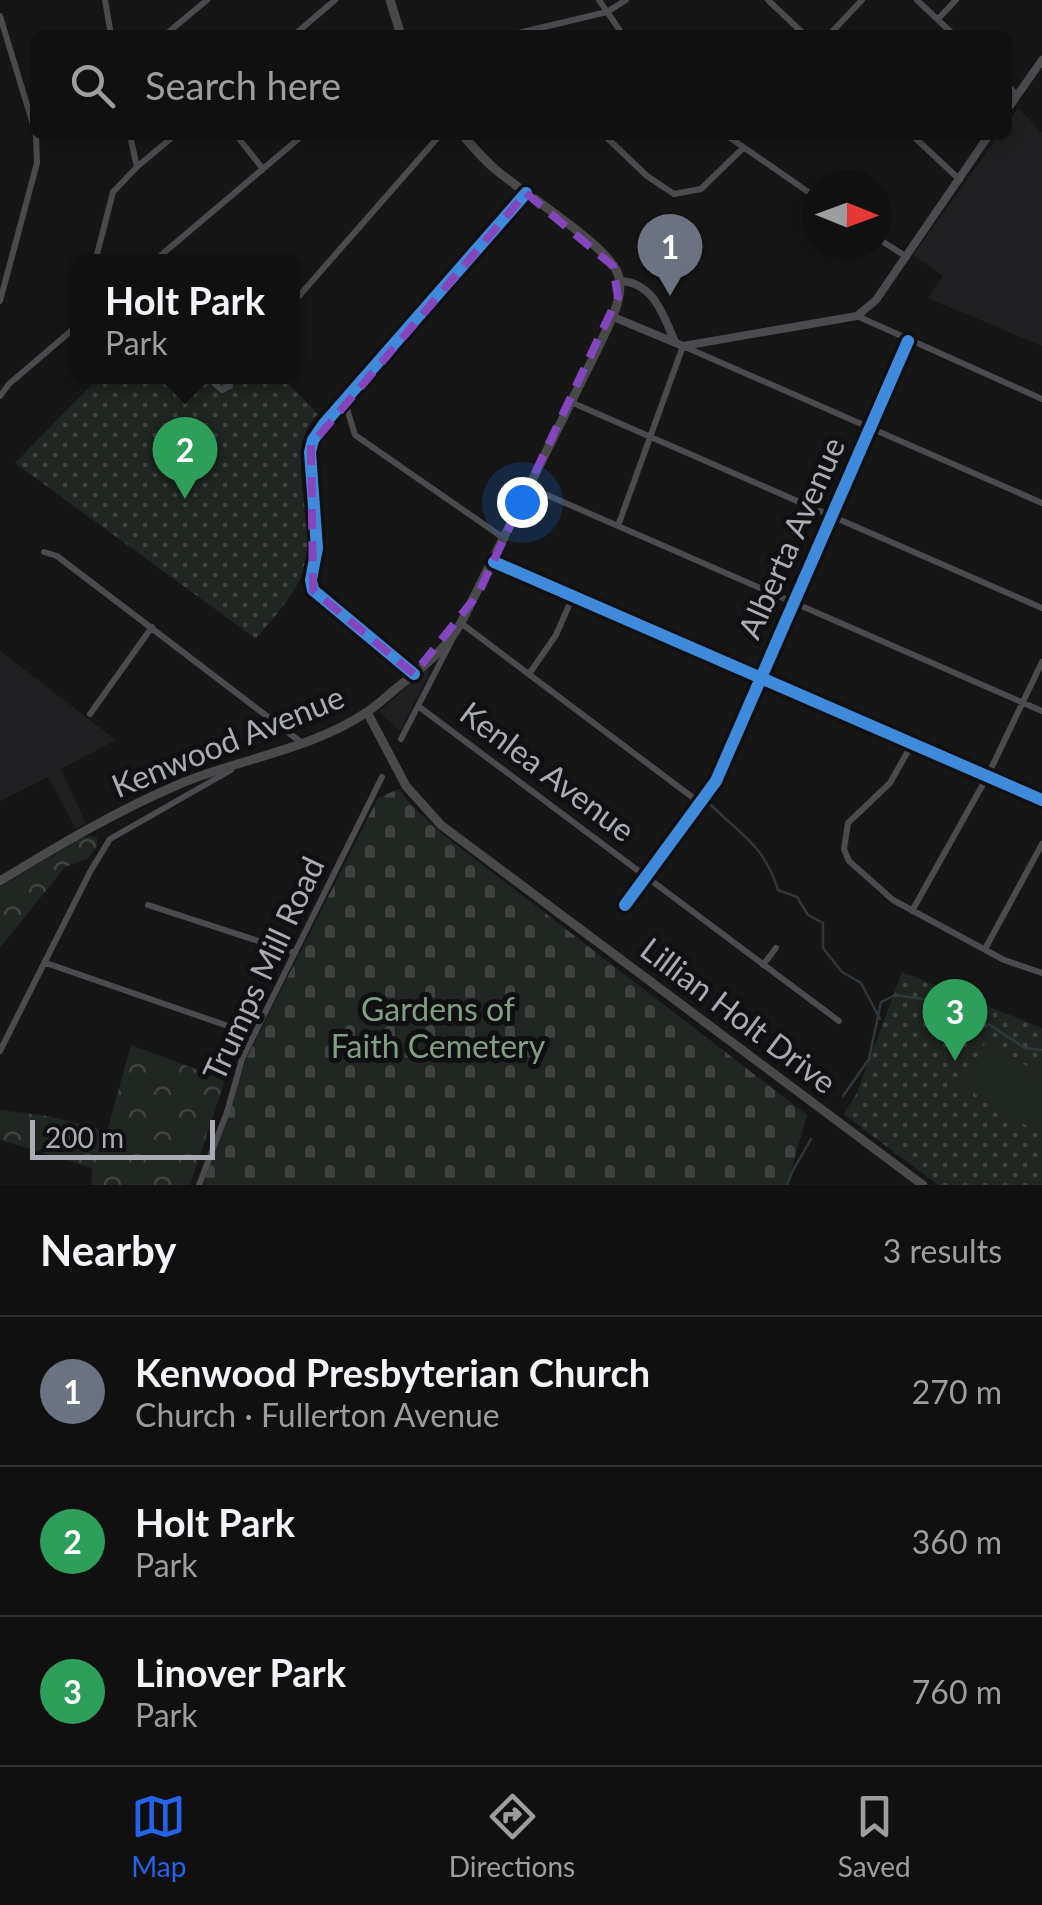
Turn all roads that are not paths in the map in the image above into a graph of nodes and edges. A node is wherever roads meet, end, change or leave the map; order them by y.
1 (104, 0) edge
2 (207, 0) edge
3 (335, 0) edge
4 (390, 0) edge
5 (599, 0) edge
6 (626, 0) edge
7 (768, 0) edge
8 (862, 0) edge
9 (917, 0) edge
10 (956, 0) edge
11 (606, 12) junction
12 (0, 16) edge
13 (938, 20) junction
14 (110, 30) edge
15 (171, 30) edge
16 (300, 30) edge
17 (400, 30) edge
18 (531, 30) edge
19 (619, 30) edge
20 (801, 30) edge
21 (835, 30) edge
22 (949, 30) edge
23 (1042, 60) edge
24 (1012, 90) edge
25 (1018, 95) junction
26 (1012, 103) edge
27 (30, 116) edge
28 (35, 140) edge
29 (131, 140) edge
30 (170, 140) edge
31 (240, 140) edge
32 (296, 140) edge
33 (436, 140) edge
34 (468, 140) edge
35 (609, 140) edge
36 (733, 140) edge
37 (917, 140) edge
38 (987, 140) edge
39 (744, 148) junction
40 (137, 167) junction
41 (263, 169) junction
42 (960, 180) junction
43 (802, 188) edge
44 (526, 193) junction
45 (892, 248) edge
46 (97, 254) edge
47 (162, 254) edge
48 (907, 257) junction
49 (619, 281) junction
50 (300, 295) edge
51 (0, 301) edge
52 (611, 316) junction
53 (857, 316) junction
54 (70, 333) edge
55 (908, 340) junction
56 (679, 344) junction
57 (0, 378) edge
58 (9, 384) junction
59 (0, 396) edge
60 (1042, 399) edge
61 (345, 401) junction
62 (572, 403) junction
63 (870, 428) junction
64 (650, 438) junction
65 (531, 488) junction
66 (1042, 504) edge
67 (831, 517) junction
68 (618, 526) junction
69 (505, 539) junction
70 (44, 552) dead end
71 (494, 562) junction
72 (573, 596) junction
73 (794, 604) junction
74 (1042, 608) edge
75 (462, 623) junction
76 (152, 627) junction
77 (454, 634) junction
78 (1042, 662) edge
79 (414, 674) junction
80 (528, 674) junction
81 (762, 678) junction
82 (1024, 704) junction
83 (418, 706) junction
84 (1042, 711) edge
85 (367, 712) junction
86 (90, 714) dead end
87 (401, 739) dead end
88 (302, 743) junction
89 (912, 744) junction
90 (248, 762) junction
91 (987, 776) junction
92 (382, 777) dead end
93 (1042, 800) edge
94 (700, 803) junction
95 (107, 820) junction
96 (116, 835) junction
97 (1042, 844) edge
98 (644, 878) junction
99 (0, 881) edge
100 (148, 905) dead end
101 (624, 905) dead end
102 (912, 911) junction
103 (776, 948) dead end
104 (985, 949) junction
105 (296, 953) junction
106 (46, 963) junction
107 (763, 965) junction
108 (1042, 974) edge
109 (838, 1021) dead end
110 (254, 1035) junction
111 (0, 1051) edge
112 (199, 1185) edge
113 (923, 1185) edge

1 - 14 street
2 - 15 street
3 - 16 street
4 - 17 main road
5 - 11 street
6 - 11 street
7 - 20 street
8 - 21 street
9 - 13 street
10 - 13 street
11 - 18 street
11 - 19 street
12 - 27 street
13 - 22 street
23 - 25 street
24 - 25 street
25 - 26 street
28 - 51 street
29 - 40 street
30 - 40 street
31 - 41 street
32 - 41 street
33 - 50 street
34 - 44 main road
35 - 39 street
36 - 39 street
37 - 42 street
38 - 42 street
39 - 43 street
40 - 46 street
41 - 47 street
42 - 48 street
44 - 49 main road
44 - 61 street
45 - 48 street
48 - 53 street
49 - 52 main road, Kenwood Avenue
49 - 56 street
52 - 56 street
52 - 62 main road, Kenwood Avenue
53 - 55 street
53 - 56 street
54 - 58 street
55 - 60 street
55 - 63 street, Alberta Avenue
56 - 63 street
56 - 64 street
57 - 58 street
58 - 59 street
61 - 69 street
61 - 79 street
62 - 64 street
62 - 65 main road, Kenwood Avenue
63 - 66 street
63 - 67 street, Alberta Avenue
64 - 67 street
64 - 68 street
65 - 68 street
65 - 69 main road, Kenwood Avenue
67 - 73 street, Alberta Avenue
67 - 74 street
68 - 73 street
69 - 71 main road, Kenwood Avenue
70 - 76 street
71 - 72 street
71 - 75 main road, Kenwood Avenue
72 - 80 street
72 - 81 street
73 - 81 street, Alberta Avenue
73 - 82 street
75 - 77 main road, Kenwood Avenue
75 - 80 street
76 - 86 street
76 - 88 street
77 - 79 main road, Kenwood Avenue
77 - 83 street
78 - 82 street
79 - 85 main road, Kenwood Avenue
80 - 94 street
81 - 89 street
81 - 94 street, Alberta Avenue
82 - 84 street
82 - 91 street
83 - 87 street
83 - 98 street, Kenlea Avenue
85 - 88 main road, Kenwood Avenue
85 - 113 main road, Lillian Holt Drive
88 - 90 main road, Kenwood Avenue
89 - 91 street
89 - 102 street
90 - 95 main road, Kenwood Avenue
90 - 96 street
91 - 93 street
91 - 102 street
92 - 105 street, Trumps Mill Road
94 - 98 street, Alberta Avenue
95 - 96 street
95 - 99 main road, Kenwood Avenue
96 - 106 street
97 - 104 street
98 - 101 street, Alberta Avenue
98 - 107 street, Kenlea Avenue
100 - 105 street
102 - 104 street
103 - 107 street
104 - 108 street
105 - 110 street, Trumps Mill Road
106 - 110 street
106 - 111 street
107 - 109 street, Kenlea Avenue
110 - 112 street, Trumps Mill Road

